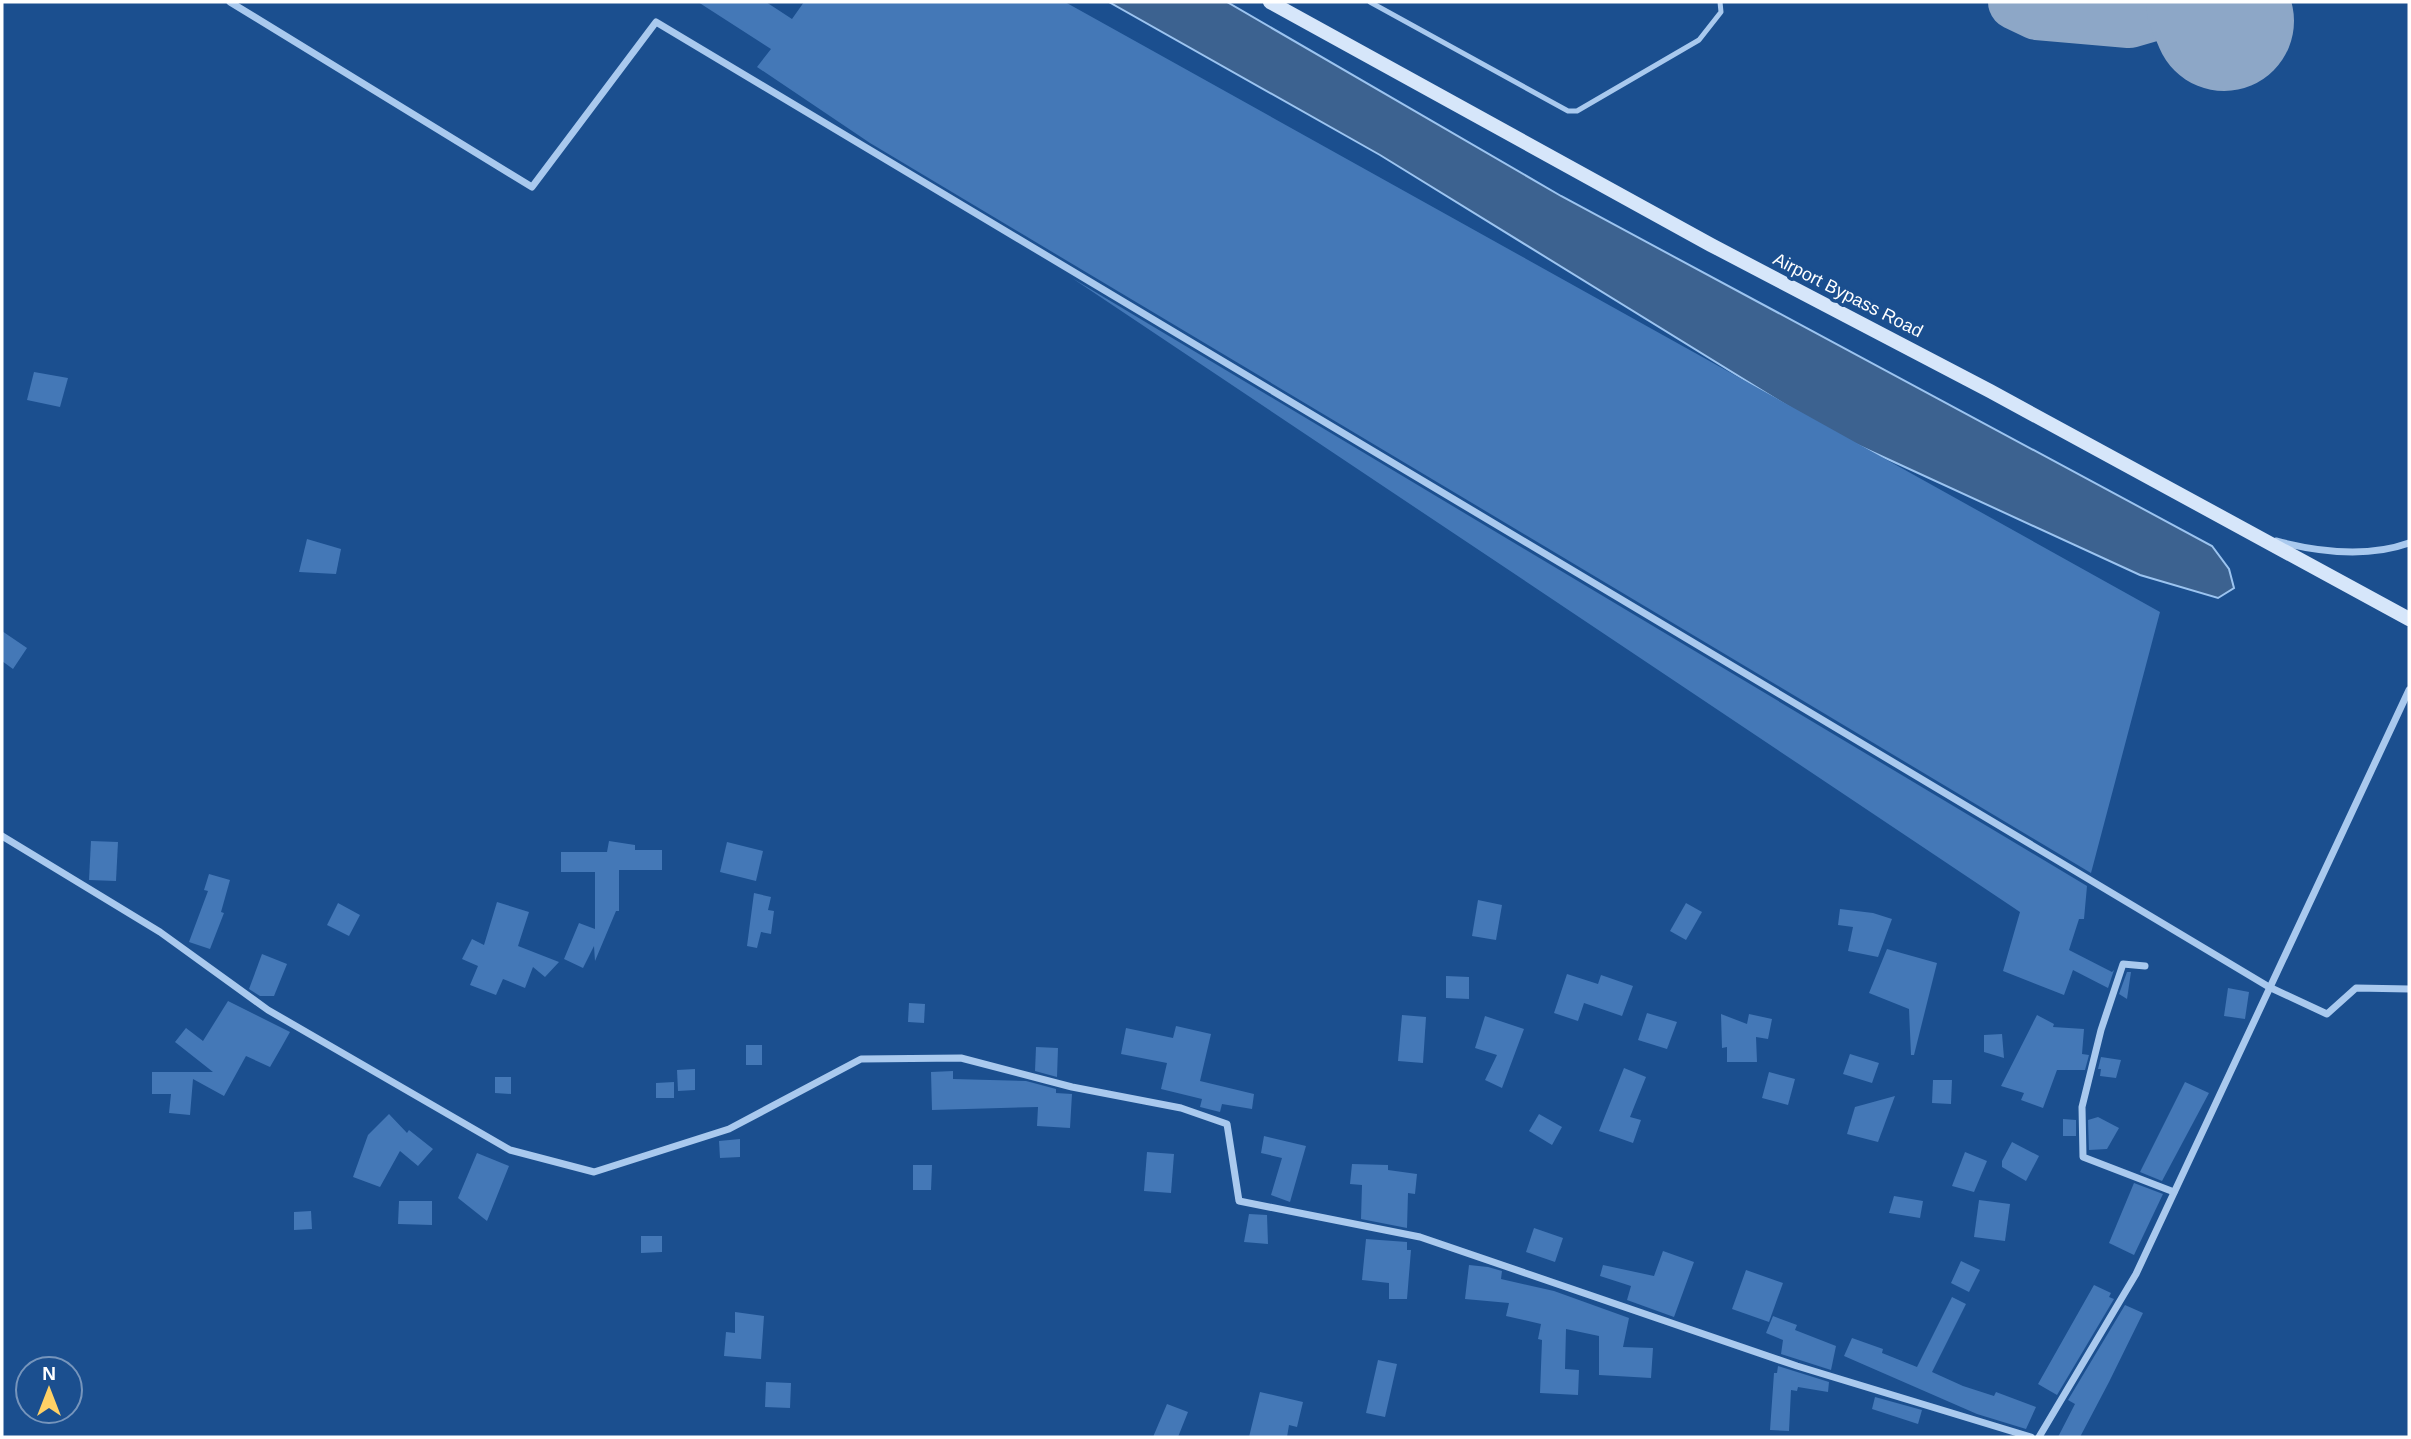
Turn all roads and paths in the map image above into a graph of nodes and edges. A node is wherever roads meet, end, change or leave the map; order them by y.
1 (230, 2) edge
2 (1270, 2) edge
3 (1370, 2) edge
4 (1720, 2) edge
5 (2259, 537) junction
6 (2409, 543) edge
7 (2409, 619) edge
8 (2409, 690) edge
9 (2, 836) edge
10 (2145, 966) dead end
11 (2269, 987) junction
12 (2409, 989) edge
13 (2175, 1192) junction
14 (2031, 1437) edge
15 (2039, 1437) edge

1 - 11 street
2 - 5 street, Airport Bypass Road
3 - 4 lane
5 - 6 street
5 - 7 street, Airport Bypass Road
8 - 11 street
9 - 14 street
10 - 13 street
11 - 12 street
11 - 13 street
13 - 15 street

